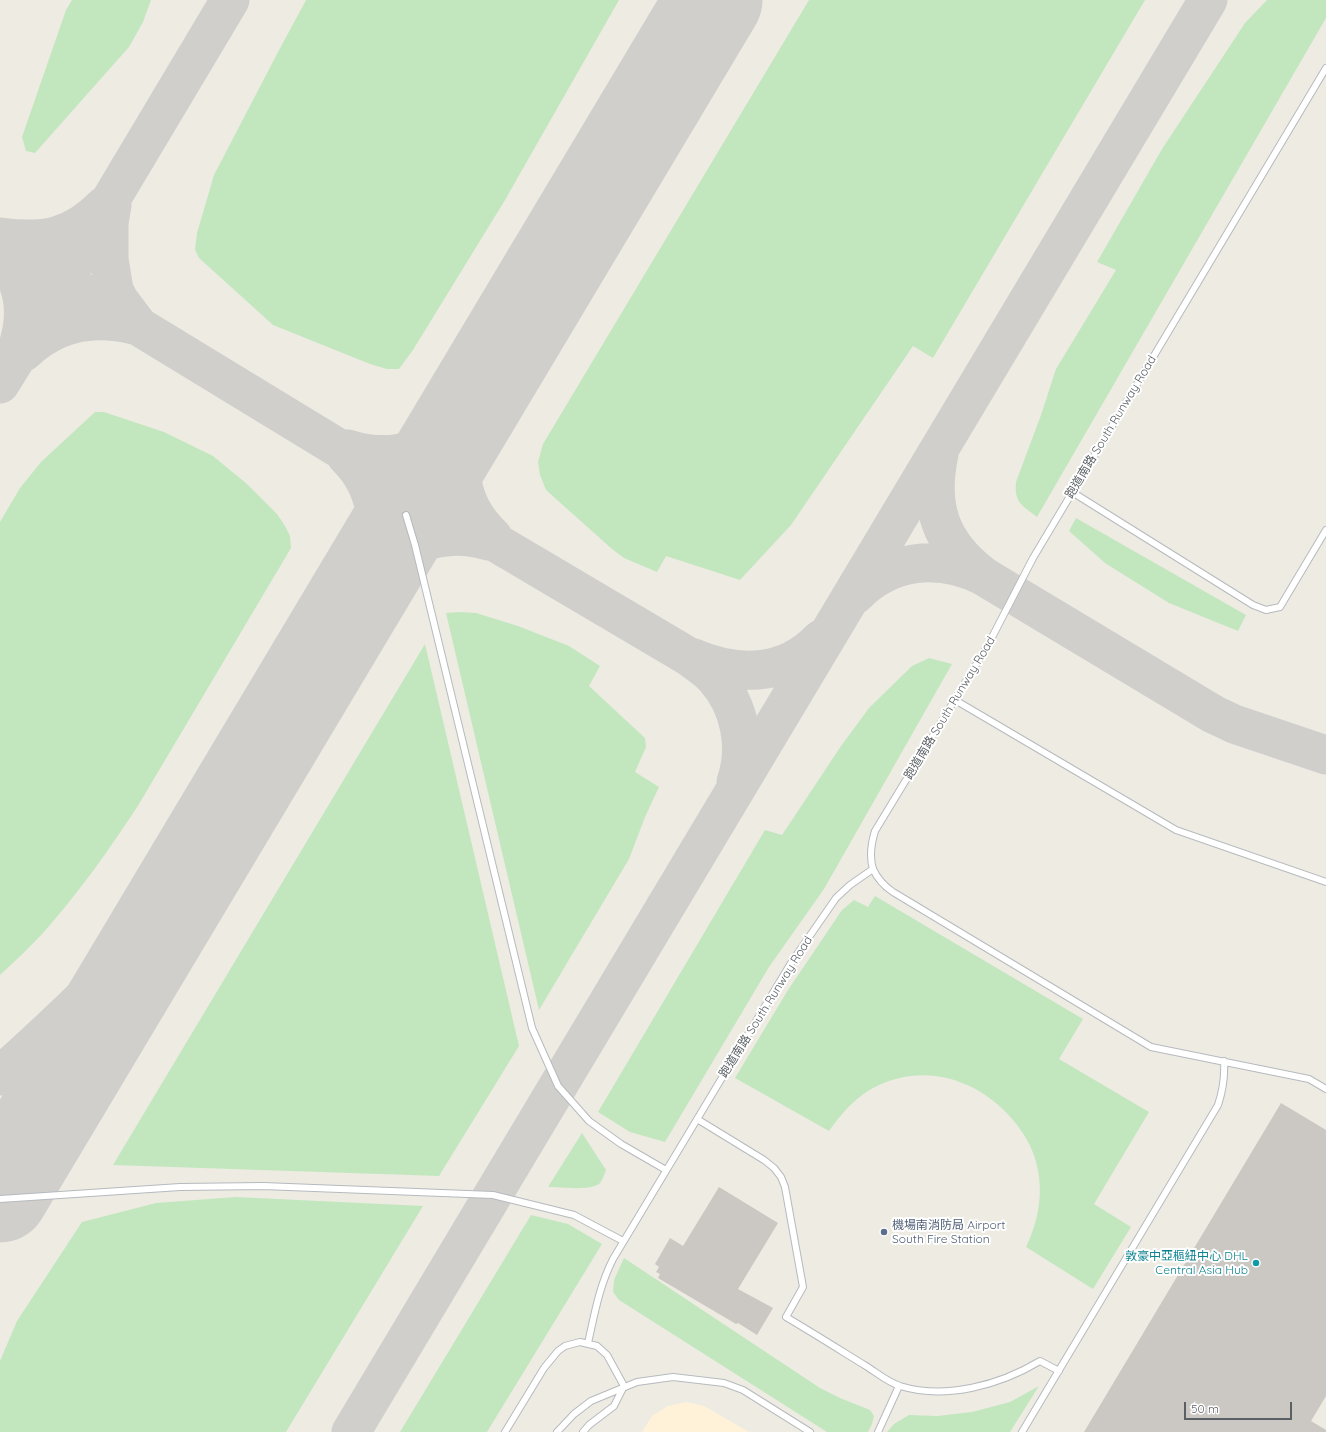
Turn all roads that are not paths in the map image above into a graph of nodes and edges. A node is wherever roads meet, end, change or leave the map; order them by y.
1 (1326, 68) edge
2 (1072, 492) junction
3 (406, 515) dead end
4 (1326, 530) edge
5 (955, 700) junction
6 (873, 869) junction
7 (1326, 882) edge
8 (1224, 1061) junction
9 (1326, 1089) edge
10 (697, 1119) junction
11 (666, 1170) junction
12 (0, 1199) edge
13 (623, 1241) junction
14 (588, 1343) junction
15 (1059, 1371) junction
16 (624, 1386) junction
17 (899, 1386) junction
18 (505, 1432) edge
19 (557, 1432) edge
20 (583, 1432) edge
21 (810, 1432) edge
22 (878, 1432) edge
23 (1022, 1432) edge

1 - 2 lane, 跑道南路 South Runway Road
2 - 4 lane
2 - 5 lane, 跑道南路 South Runway Road
3 - 11 lane
5 - 6 lane, 跑道南路 South Runway Road
5 - 7 lane
6 - 8 lane
6 - 10 lane, 跑道南路 South Runway Road
8 - 9 lane
8 - 15 lane
10 - 11 lane, 跑道南路 South Runway Road
10 - 17 lane
11 - 13 lane, 跑道南路 South Runway Road
12 - 13 lane
13 - 14 lane, 跑道南路 South Runway Road
14 - 16 lane
14 - 18 lane
15 - 17 lane
15 - 23 lane
16 - 19 lane
16 - 20 lane
16 - 21 lane
17 - 22 lane

